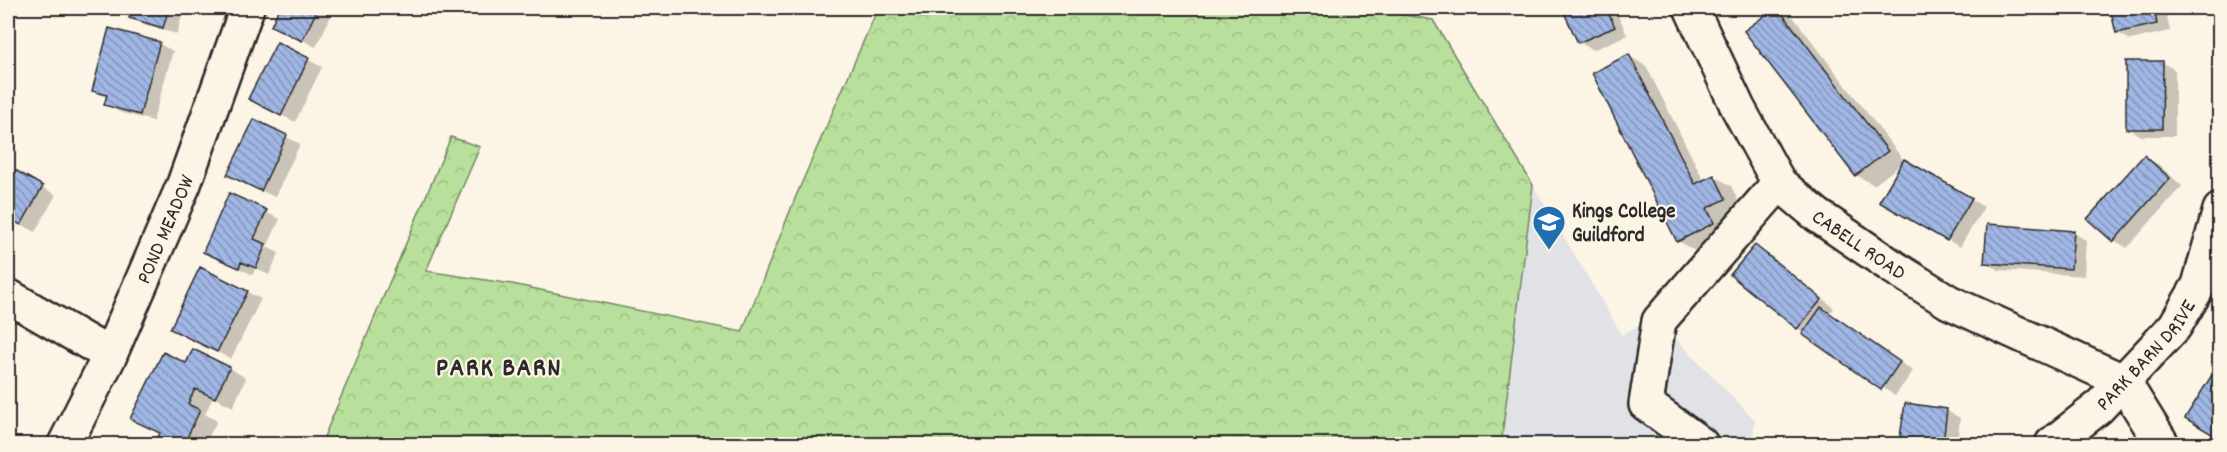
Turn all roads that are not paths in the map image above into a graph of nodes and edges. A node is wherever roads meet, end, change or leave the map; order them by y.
1 (247, 8) edge
2 (1691, 8) edge
3 (1779, 183) junction
4 (2220, 210) edge
5 (8, 296) edge
6 (110, 355) junction
7 (2123, 381) junction
8 (66, 444) edge
9 (1701, 444) edge
10 (2052, 444) edge
11 (2162, 444) edge

1 - 6 street, POND MEADOW
2 - 3 street, CABELL ROAD
3 - 7 street, CABELL ROAD
3 - 9 street
4 - 7 street, PARK BARN DRIVE
5 - 6 street
6 - 8 street, POND MEADOW
7 - 10 street, PARK BARN DRIVE
7 - 11 street

